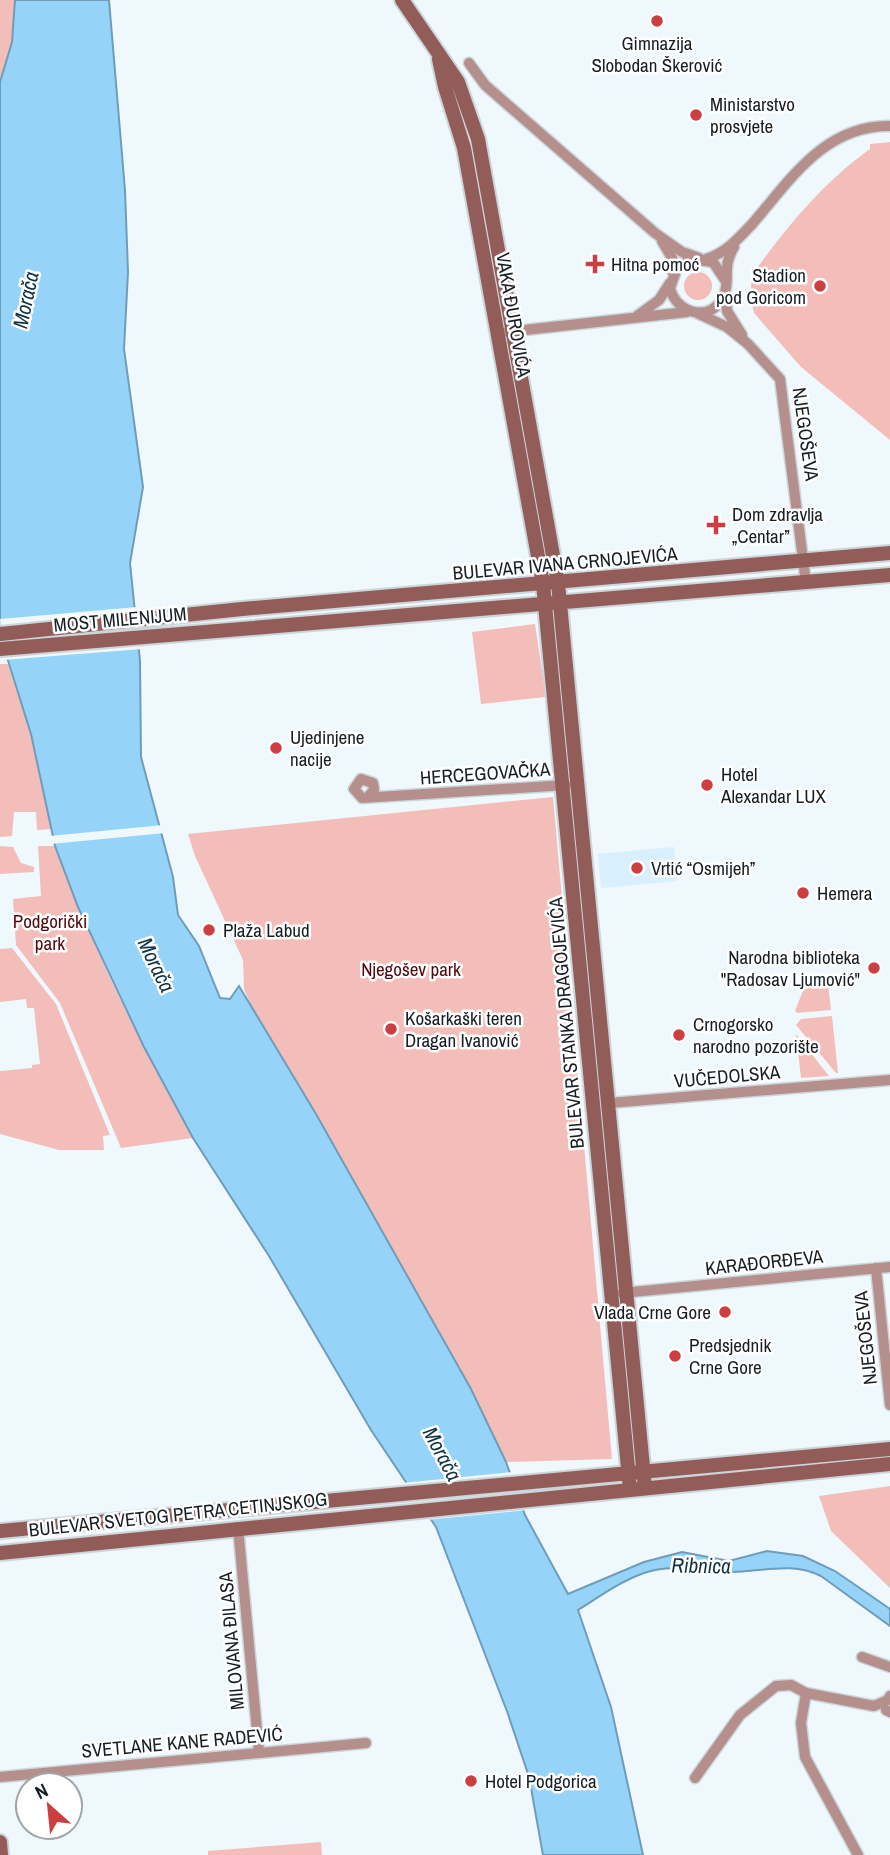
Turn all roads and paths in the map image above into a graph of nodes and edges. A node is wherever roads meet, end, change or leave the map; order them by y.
1 (402, 0) edge
2 (438, 54) junction
3 (469, 62) dead end
4 (890, 126) edge
5 (655, 233) junction
6 (739, 238) junction
7 (702, 258) junction
8 (672, 277) junction
9 (725, 285) junction
10 (694, 313) junction
11 (636, 316) junction
12 (513, 331) junction
13 (498, 334) junction
14 (748, 344) junction
15 (890, 553) edge
16 (805, 561) junction
17 (890, 575) edge
18 (558, 583) junction
19 (806, 583) junction
20 (543, 584) junction
21 (561, 602) junction
22 (545, 603) junction
23 (242, 609) joint
24 (244, 627) joint
25 (0, 634) edge
26 (0, 649) edge
27 (373, 784) junction
28 (570, 784) junction
29 (394, 795) junction
30 (369, 797) junction
31 (587, 963) junction
32 (890, 1080) edge
33 (610, 1103) junction
34 (890, 1267) edge
35 (876, 1268) junction
36 (634, 1292) junction
37 (611, 1294) junction
38 (890, 1405) edge
39 (890, 1449) edge
40 (634, 1457) junction
41 (890, 1464) edge
42 (637, 1481) junction
43 (360, 1508) junction
44 (238, 1527) junction
45 (0, 1531) edge
46 (0, 1553) edge
47 (862, 1657) dead end
48 (890, 1667) edge
49 (806, 1693) junction
50 (890, 1696) edge
51 (366, 1743) dead end
52 (259, 1752) junction
53 (0, 1777) edge
54 (695, 1778) dead end
55 (0, 1842) edge
56 (1, 1855) edge
57 (858, 1855) edge

1 - 2 main road, VAKA ĐUROVIĆA
2 - 12 main road, VAKA ĐUROVIĆA
2 - 13 main road, VAKA ĐUROVIĆA
3 - 5 street
4 - 6 street
5 - 7 street
5 - 8 street
6 - 7 street
6 - 9 street
7 - 8 street
7 - 9 street
8 - 10 street
8 - 11 street
9 - 10 street
9 - 14 street
10 - 11 street, VAKA ĐUROVIĆA
10 - 14 street
11 - 12 street, VAKA ĐUROVIĆA
12 - 13 street
12 - 18 main road, VAKA ĐUROVIĆA
13 - 20 main road, VAKA ĐUROVIĆA
14 - 16 street, NJEGOŠEVA
15 - 16 main road, BULEVAR IVANA CRNOJEVIĆA
16 - 18 main road, BULEVAR IVANA CRNOJEVIĆA
16 - 19 street, NJEGOŠEVA
17 - 19 main road, BULEVAR IVANA CRNOJEVIĆA
18 - 20 main road, BULEVAR IVANA CRNOJEVIĆA
18 - 21 main road, BULEVAR STANKA DRAGOJEVIĆA
19 - 21 main road, BULEVAR IVANA CRNOJEVIĆA
20 - 22 main road, BULEVAR STANKA DRAGOJEVIĆA
20 - 23 main road, BULEVAR IVANA CRNOJEVIĆA
21 - 22 main road, BULEVAR IVANA CRNOJEVIĆA
21 - 28 main road, BULEVAR STANKA DRAGOJEVIĆA
22 - 24 main road, BULEVAR IVANA CRNOJEVIĆA
22 - 28 main road, BULEVAR STANKA DRAGOJEVIĆA
23 - 25 main road, MOST MILENIJUM
24 - 26 main road, MOST MILENIJUM
27 - 29 street, HERCEGOVAČKA
27 - 30 street
27 - 30 street
28 - 29 street, HERCEGOVAČKA
28 - 31 main road, BULEVAR STANKA DRAGOJEVIĆA
29 - 30 street, HERCEGOVAČKA
31 - 33 main road, BULEVAR STANKA DRAGOJEVIĆA
31 - 37 main road, BULEVAR STANKA DRAGOJEVIĆA
32 - 33 street, VUČEDOLSKA
33 - 36 main road, BULEVAR STANKA DRAGOJEVIĆA
34 - 35 street, KARAĐORĐEVA
35 - 36 street, KARAĐORĐEVA
35 - 38 street, NJEGOŠEVA
36 - 37 street, KARAĐORĐEVA
36 - 40 main road, BULEVAR STANKA DRAGOJEVIĆA
37 - 40 main road, BULEVAR STANKA DRAGOJEVIĆA
39 - 42 main road
40 - 42 main road
41 - 42 main road
42 - 43 main road
43 - 44 main road, BULEVAR SVETOG PETRA CETINJSKOG
43 - 45 main road, BULEVAR SVETOG PETRA CETINJSKOG
44 - 46 main road, BULEVAR SVETOG PETRA CETINJSKOG
44 - 52 street, MILOVANA ĐILASA
47 - 48 street
49 - 50 street
49 - 54 street
49 - 57 street
51 - 52 street, SVETLANE KANE RADEVIĆ
52 - 53 street, SVETLANE KANE RADEVIĆ
55 - 56 main road

